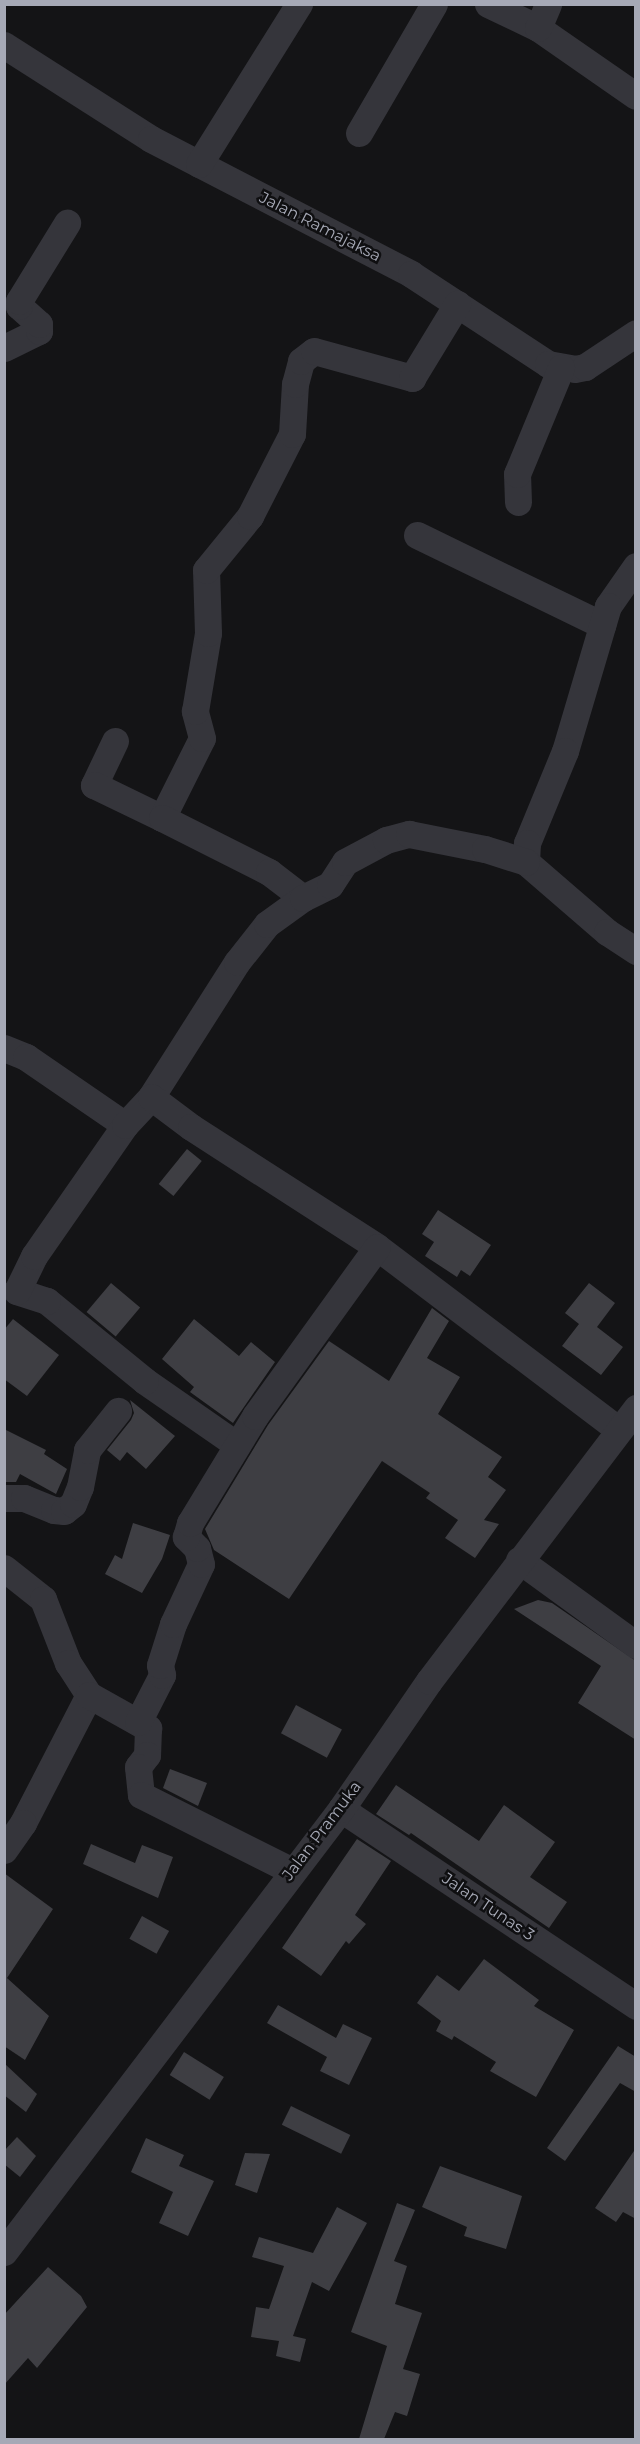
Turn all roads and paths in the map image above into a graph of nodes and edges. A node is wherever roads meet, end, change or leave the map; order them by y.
1 (299, 4) edge
2 (434, 4) edge
3 (488, 4) edge
4 (543, 16) edge
5 (4, 45) edge
6 (636, 96) edge
7 (359, 133) dead end
8 (199, 164) junction
9 (67, 223) dead end
10 (457, 304) junction
11 (636, 333) edge
12 (4, 348) edge
13 (561, 368) junction
14 (518, 502) dead end
15 (417, 536) dead end
16 (636, 566) edge
17 (602, 625) junction
18 (115, 741) dead end
19 (162, 818) junction
20 (526, 862) junction
21 (303, 898) junction
22 (636, 951) edge
23 (4, 1048) edge
24 (152, 1097) junction
25 (125, 1125) junction
26 (377, 1247) junction
27 (11, 1290) edge
28 (636, 1408) edge
29 (118, 1411) dead end
30 (616, 1428) junction
31 (237, 1445) junction
32 (4, 1498) edge
33 (519, 1560) junction
34 (4, 1568) edge
35 (636, 1645) edge
36 (89, 1695) junction
37 (138, 1722) junction
38 (341, 1809) junction
39 (4, 1850) edge
40 (292, 1871) junction
41 (636, 2006) edge
42 (4, 2252) edge

1 - 8 street
2 - 7 street
3 - 4 street
4 - 6 street
5 - 8 street, Jalan Ramajaksa
8 - 10 street, Jalan Ramajaksa
9 - 12 street
10 - 13 street, Jalan Ramajaksa
10 - 19 street
11 - 13 street, Jalan Ramajaksa
13 - 14 street
15 - 17 street
16 - 17 street
17 - 20 street
18 - 19 street
19 - 21 street
20 - 21 street
20 - 22 street
21 - 24 street
23 - 25 street
24 - 25 street
24 - 26 street
25 - 27 street
26 - 30 street
26 - 31 street
27 - 31 street
28 - 30 street, Jalan Pramuka
29 - 32 street
30 - 33 street, Jalan Pramuka
31 - 37 street
33 - 35 street
33 - 38 street, Jalan Pramuka
34 - 36 street
36 - 37 street
36 - 39 street
37 - 40 street
38 - 40 street, Jalan Pramuka
38 - 41 street, Jalan Tunas 3
40 - 42 street, Jalan Pramuka

